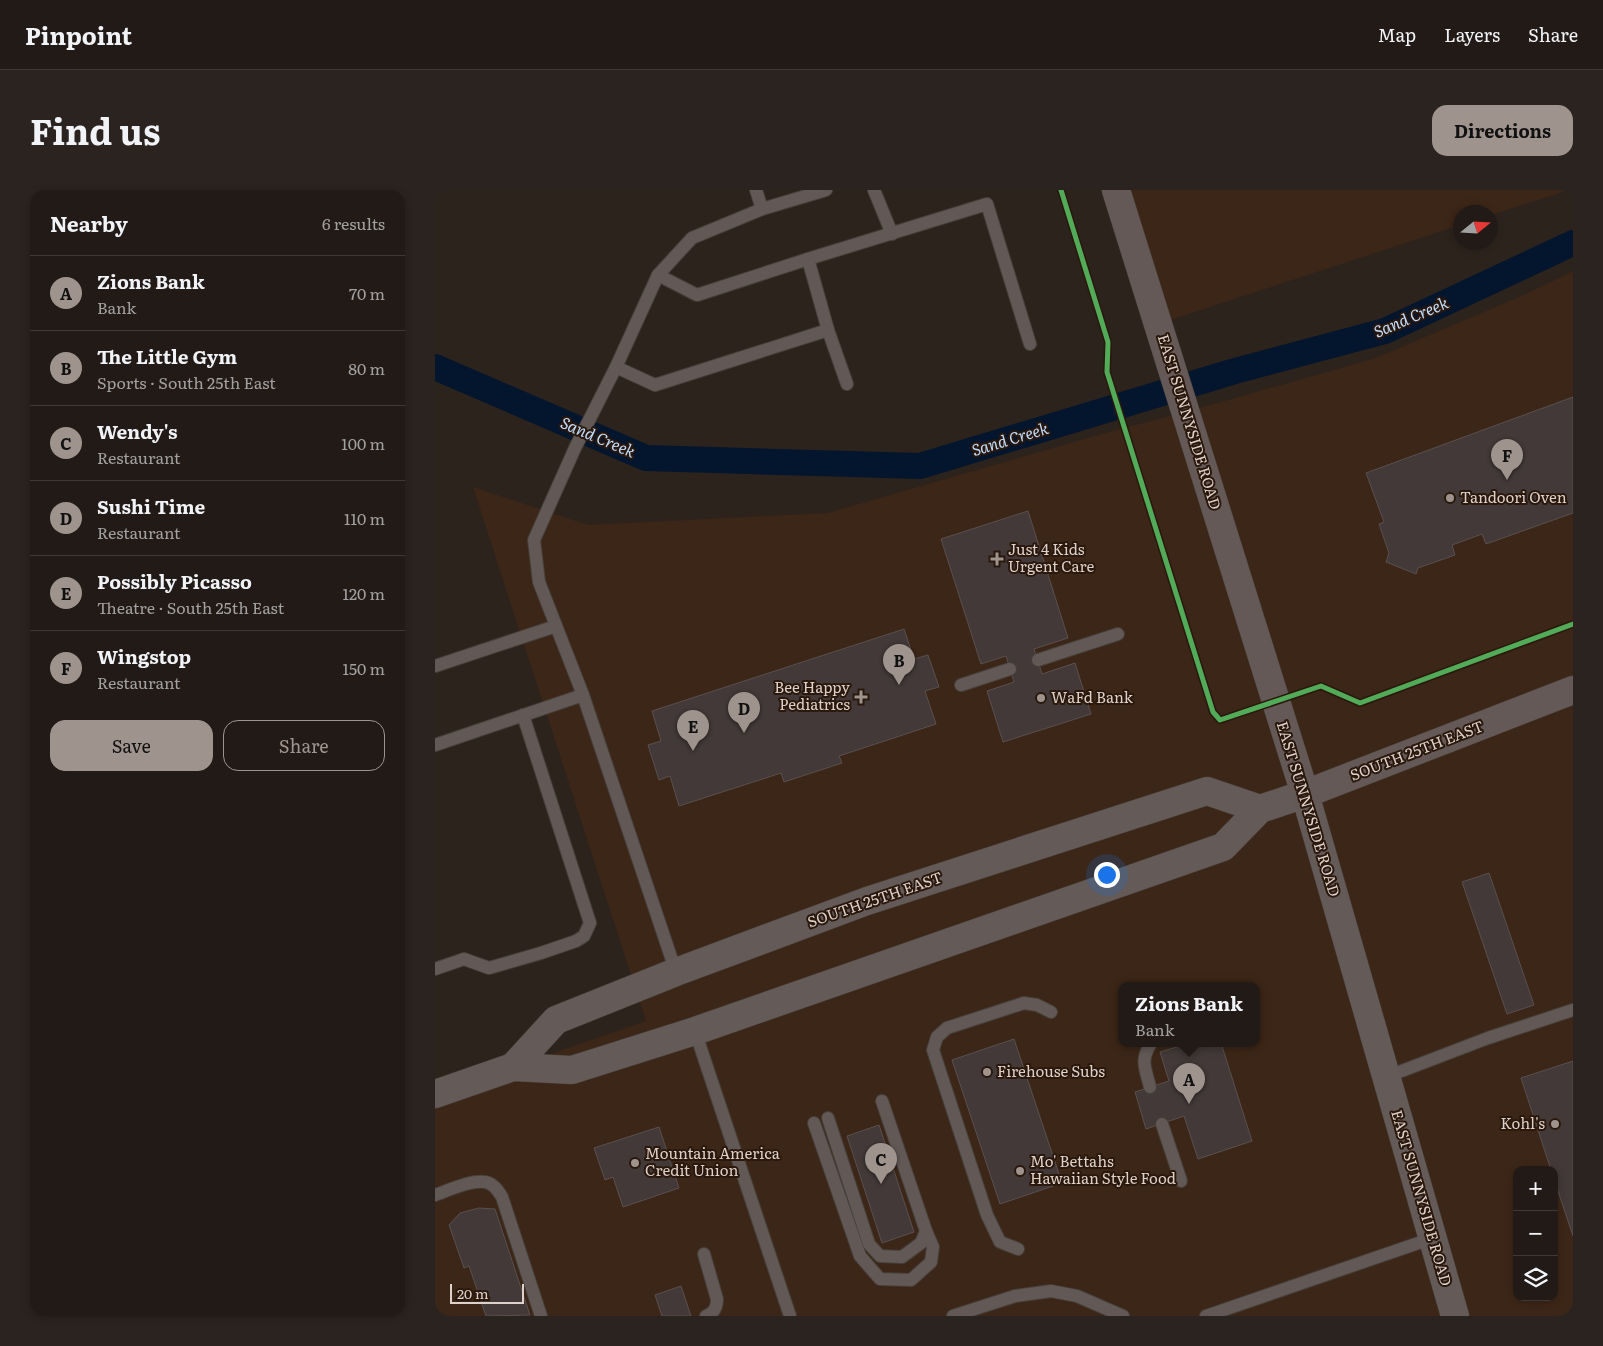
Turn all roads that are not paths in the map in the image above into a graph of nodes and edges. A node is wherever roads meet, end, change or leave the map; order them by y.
1 (756, 190) edge
2 (826, 190) edge
3 (874, 190) edge
4 (1115, 190) edge
5 (762, 208) junction
6 (892, 234) junction
7 (808, 259) junction
8 (658, 275) junction
9 (828, 330) junction
10 (1030, 344) dead end
11 (616, 367) junction
12 (847, 384) dead end
13 (556, 626) junction
14 (1118, 634) dead end
15 (1038, 660) dead end
16 (435, 666) edge
17 (1010, 669) dead end
18 (961, 685) dead end
19 (1573, 690) edge
20 (583, 695) junction
21 (523, 715) junction
22 (435, 745) edge
23 (1305, 794) junction
24 (1260, 809) junction
25 (435, 969) edge
26 (676, 972) junction
27 (1573, 1010) edge
28 (1051, 1012) dead end
29 (695, 1031) junction
30 (1149, 1047) edge
31 (513, 1067) junction
32 (1386, 1077) junction
33 (1150, 1087) dead end
34 (435, 1094) edge
35 (882, 1101) dead end
36 (828, 1118) dead end
37 (814, 1123) dead end
38 (1162, 1124) dead end
39 (1181, 1181) dead end
40 (435, 1195) edge
41 (926, 1231) junction
42 (1433, 1238) junction
43 (1018, 1249) dead end
44 (704, 1254) dead end
45 (541, 1316) edge
46 (706, 1316) edge
47 (791, 1316) edge
48 (953, 1316) edge
49 (1123, 1316) edge
50 (1206, 1316) edge
51 (1455, 1316) edge

1 - 5 lane
2 - 5 lane
3 - 6 lane
4 - 23 main road, EAST SUNNYSIDE ROAD
5 - 8 lane
6 - 7 lane
6 - 10 lane
7 - 8 lane
7 - 9 lane
8 - 11 lane
9 - 11 lane
9 - 12 lane
11 - 13 lane
13 - 16 lane
13 - 20 lane
14 - 15 lane
17 - 18 lane
19 - 23 main road, SOUTH 25TH EAST
20 - 21 lane
20 - 26 lane
21 - 22 lane
21 - 25 lane
23 - 24 main road, SOUTH 25TH EAST
23 - 32 main road, EAST SUNNYSIDE ROAD
24 - 26 main road, SOUTH 25TH EAST
24 - 29 main road, SOUTH 25TH EAST
26 - 31 main road, SOUTH 25TH EAST
27 - 32 lane
28 - 43 lane
29 - 31 main road, SOUTH 25TH EAST
29 - 47 lane
30 - 33 lane
31 - 34 main road, SOUTH 25TH EAST
32 - 42 main road, EAST SUNNYSIDE ROAD
35 - 41 lane
36 - 41 lane
37 - 41 lane
38 - 39 lane
40 - 45 lane
42 - 50 lane
42 - 51 main road, EAST SUNNYSIDE ROAD
44 - 46 lane
48 - 49 lane

